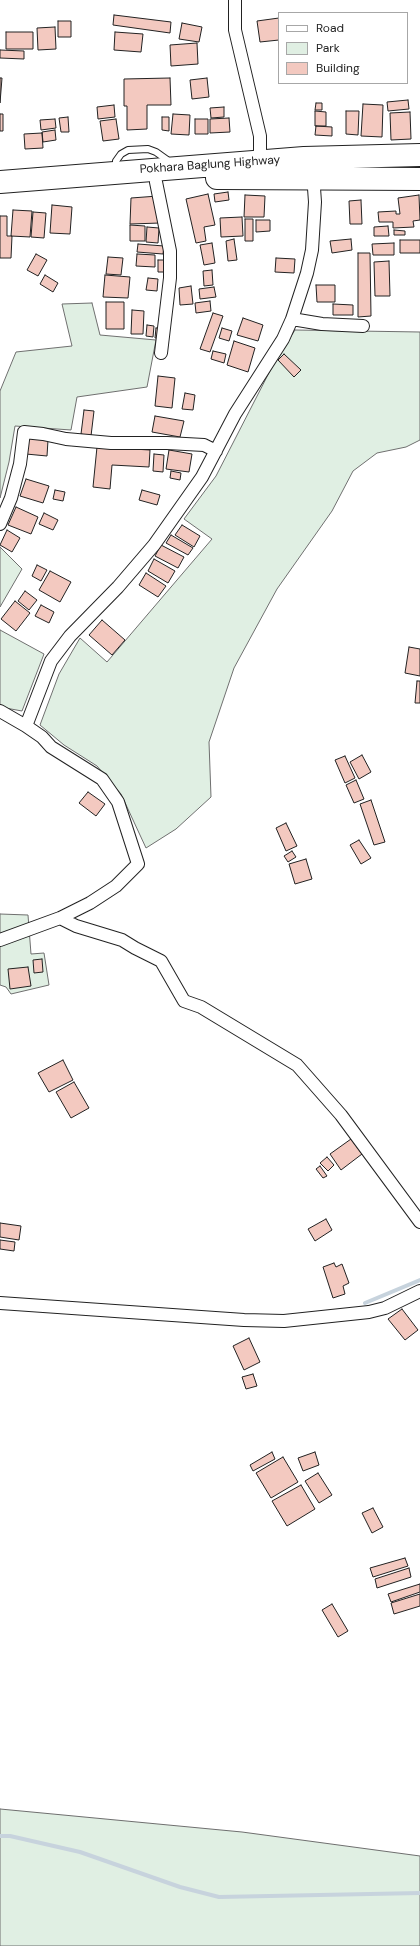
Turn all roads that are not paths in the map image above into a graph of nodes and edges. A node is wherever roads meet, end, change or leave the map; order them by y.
1 (235, 0) edge
2 (420, 155) edge
3 (260, 161) junction
4 (313, 168) junction
5 (420, 179) edge
6 (0, 182) edge
7 (156, 182) junction
8 (0, 196) edge
9 (292, 319) junction
10 (363, 326) dead end
11 (161, 353) dead end
12 (216, 451) junction
13 (0, 524) edge
14 (0, 711) edge
15 (26, 726) junction
16 (60, 918) junction
17 (0, 940) edge
18 (420, 1222) edge
19 (420, 1291) edge
20 (0, 1303) edge

1 - 3 street
2 - 4 highway, Pokhara Baglung Highway
3 - 4 highway, Pokhara Baglung Highway
3 - 6 highway, Pokhara Baglung Highway
4 - 5 highway, Pokhara Baglung Highway
4 - 7 highway, Pokhara Baglung Highway
4 - 9 street
7 - 8 highway, Pokhara Baglung Highway
7 - 11 street
9 - 10 street
9 - 12 street
12 - 13 street
12 - 15 street
14 - 15 street
15 - 16 street
16 - 17 street
16 - 18 street
19 - 20 street

